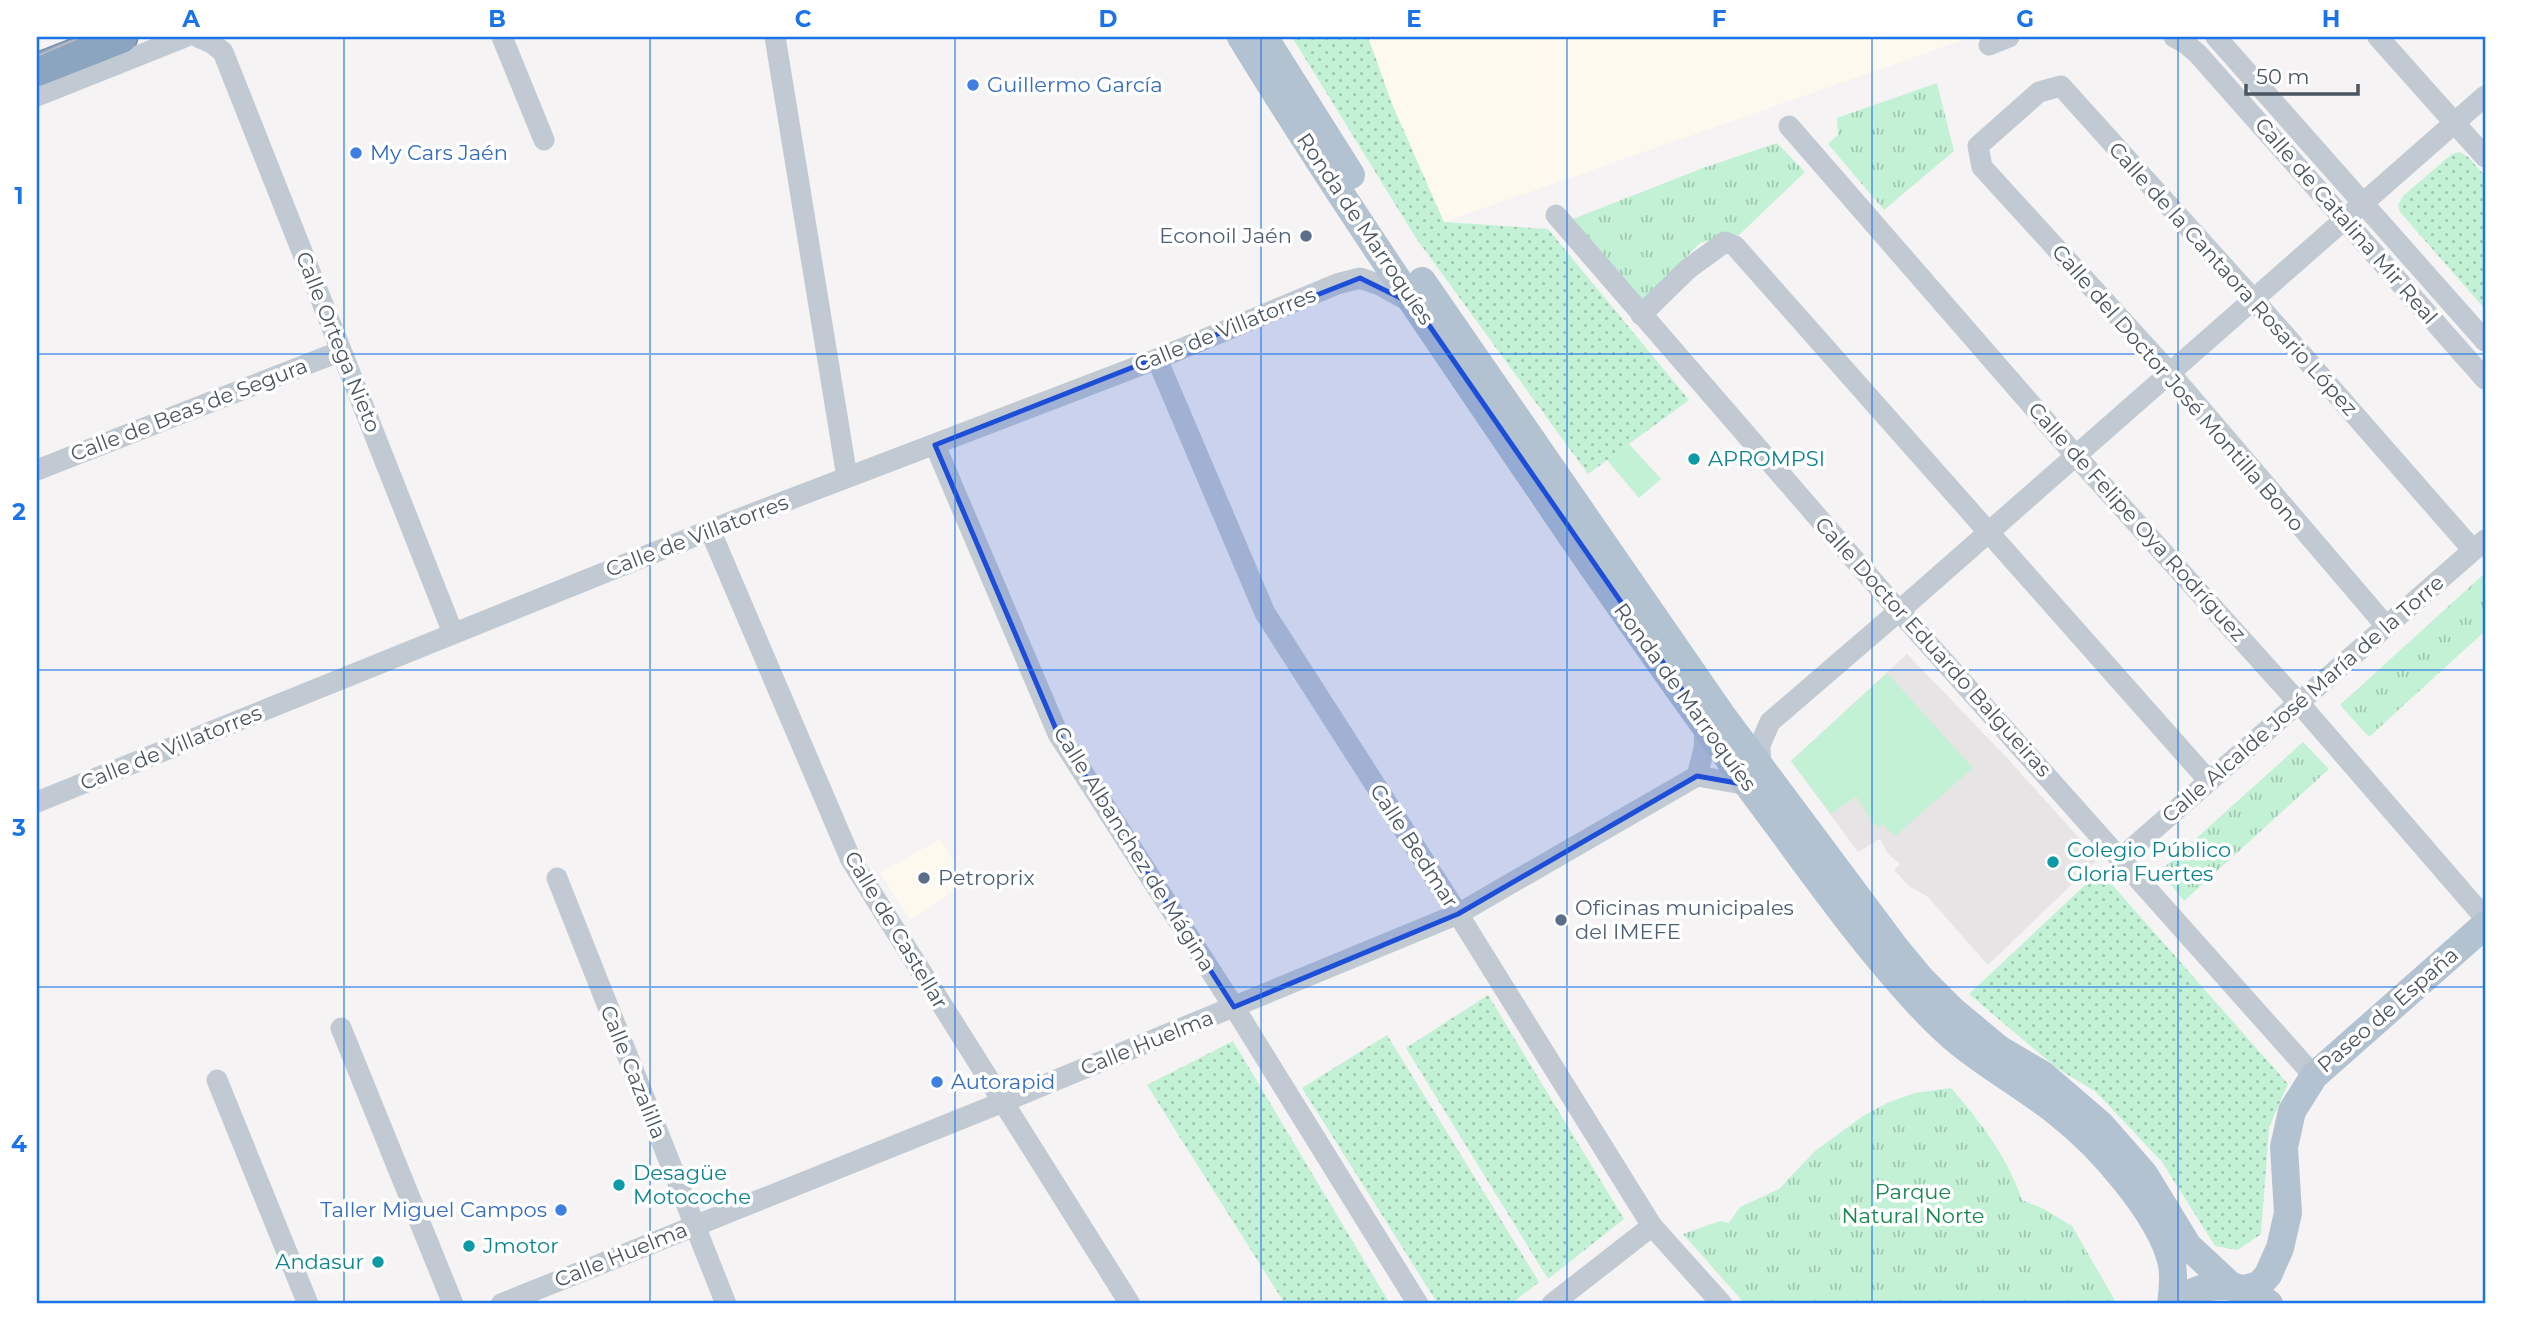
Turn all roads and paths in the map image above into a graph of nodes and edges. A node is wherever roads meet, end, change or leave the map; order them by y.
1 (121, 37) edge
2 (185, 37) edge
3 (198, 37) edge
4 (502, 37) edge
5 (775, 37) edge
6 (1241, 37) edge
7 (1264, 37) edge
8 (2174, 37) edge
9 (2216, 37) edge
10 (2378, 37) edge
11 (225, 44) edge
12 (37, 70) edge
13 (37, 96) edge
14 (2485, 96) edge
15 (2455, 123) junction
16 (1789, 126) dead end
17 (544, 140) dead end
18 (1978, 146) joint
19 (2485, 157) edge
20 (2363, 203) junction
21 (1556, 215) dead end
22 (2344, 220) junction
23 (1368, 235) junction
24 (1360, 278) junction
25 (2254, 300) junction
26 (1415, 305) junction
27 (1641, 315) junction
28 (2485, 341) edge
29 (341, 351) junction
30 (1157, 359) junction
31 (2169, 373) junction
32 (2485, 379) edge
33 (935, 445) junction
34 (2076, 456) junction
35 (37, 470) edge
36 (847, 477) junction
37 (710, 530) junction
38 (1990, 531) junction
39 (2479, 545) edge
40 (1899, 611) junction
41 (2386, 626) junction
42 (453, 633) junction
43 (2299, 703) junction
44 (1713, 720) junction
45 (1770, 722) junction
46 (1697, 776) junction
47 (1754, 777) junction
48 (2209, 781) junction
49 (37, 802) edge
50 (2121, 858) junction
51 (557, 878) dead end
52 (1458, 914) junction
53 (2485, 918) edge
54 (2485, 925) edge
55 (1234, 1007) junction
56 (341, 1028) dead end
57 (2314, 1076) junction
58 (217, 1080) dead end
59 (1003, 1102) junction
60 (694, 1225) junction
61 (1652, 1226) junction
62 (2237, 1288) junction
63 (1555, 1303) edge
64 (308, 1304) edge
65 (453, 1304) edge
66 (501, 1304) edge
67 (726, 1304) edge
68 (1130, 1304) edge
69 (1418, 1304) edge
70 (1722, 1304) edge
71 (2173, 1304) edge
72 (2269, 1304) edge

1 - 12 highway
2 - 13 street
3 - 11 street, Calle Ortega Nieto
4 - 17 street
5 - 36 street
6 - 23 main road, Ronda de Marroquíes
7 - 44 main road, Ronda de Marroquíes
8 - 22 street, Calle de Catalina Mir Real
9 - 20 street, Calle de Catalina Mir Real
10 - 15 street
11 - 29 street, Calle Ortega Nieto
14 - 15 street
15 - 19 street
15 - 20 street
16 - 34 street, Calle de Felipe Oya Rodríguez
18 - 25 street, Calle de la Cantaora Rosario López
18 - 31 street, Calle del Doctor José Montilla Bono
20 - 22 street
20 - 28 street, Calle de Catalina Mir Real
21 - 27 street, Calle Doctor Eduardo Balgueiras
22 - 25 street
22 - 32 street, Calle de Catalina Mir Real
23 - 24 street
23 - 26 main road, Ronda de Marroquíes
24 - 26 street
24 - 30 street, Calle de Villatorres
25 - 31 street
25 - 39 street, Calle de la Cantaora Rosario López
26 - 44 main road, Ronda de Marroquíes
27 - 38 street
27 - 40 street, Calle Doctor Eduardo Balgueiras
29 - 35 street, Calle de Beas de Segura
29 - 42 street, Calle Ortega Nieto
30 - 33 street, Calle de Villatorres
30 - 52 street, Calle Bedmar
31 - 34 street
31 - 41 street, Calle del Doctor José Montilla Bono
33 - 36 street, Calle de Villatorres
33 - 55 street, Calle Albanchez de Mágina
34 - 38 street
34 - 43 street, Calle de Felipe Oya Rodríguez
36 - 37 street, Calle de Villatorres
37 - 42 street, Calle de Villatorres
37 - 59 street, Calle de Castellar
38 - 40 street
38 - 48 street
39 - 41 street, Calle Alcalde José María de la Torre
40 - 45 street
40 - 50 street, Calle Doctor Eduardo Balgueiras
41 - 43 street, Calle Alcalde José María de la Torre
42 - 49 street, Calle de Villatorres
43 - 48 street, Calle Alcalde José María de la Torre
43 - 53 street, Calle de Felipe Oya Rodríguez
44 - 45 street
44 - 46 street
44 - 47 main road, Ronda de Marroquíes
45 - 47 street
46 - 47 street
46 - 52 street, Calle Huelma
47 - 62 main road, Ronda de Marroquíes
47 - 71 main road, Ronda de Marroquíes
48 - 50 street, Calle Alcalde José María de la Torre
50 - 57 street, Calle Doctor Eduardo Balgueiras
51 - 60 street, Calle Cazalilla
52 - 55 street, Calle Huelma
52 - 61 street, Calle Bedmar
54 - 57 main road, Paseo de España
55 - 59 street, Calle Huelma
55 - 69 street, Calle Albanchez de Mágina
56 - 65 street
57 - 62 main road, Paseo de España
58 - 64 street
59 - 60 street, Calle Huelma
59 - 68 street, Calle de Castellar
60 - 66 street, Calle Huelma
60 - 67 street, Calle Cazalilla
61 - 63 street
61 - 70 street, Calle Bedmar
62 - 71 main road
62 - 72 main road, Ronda de Marroquíes

